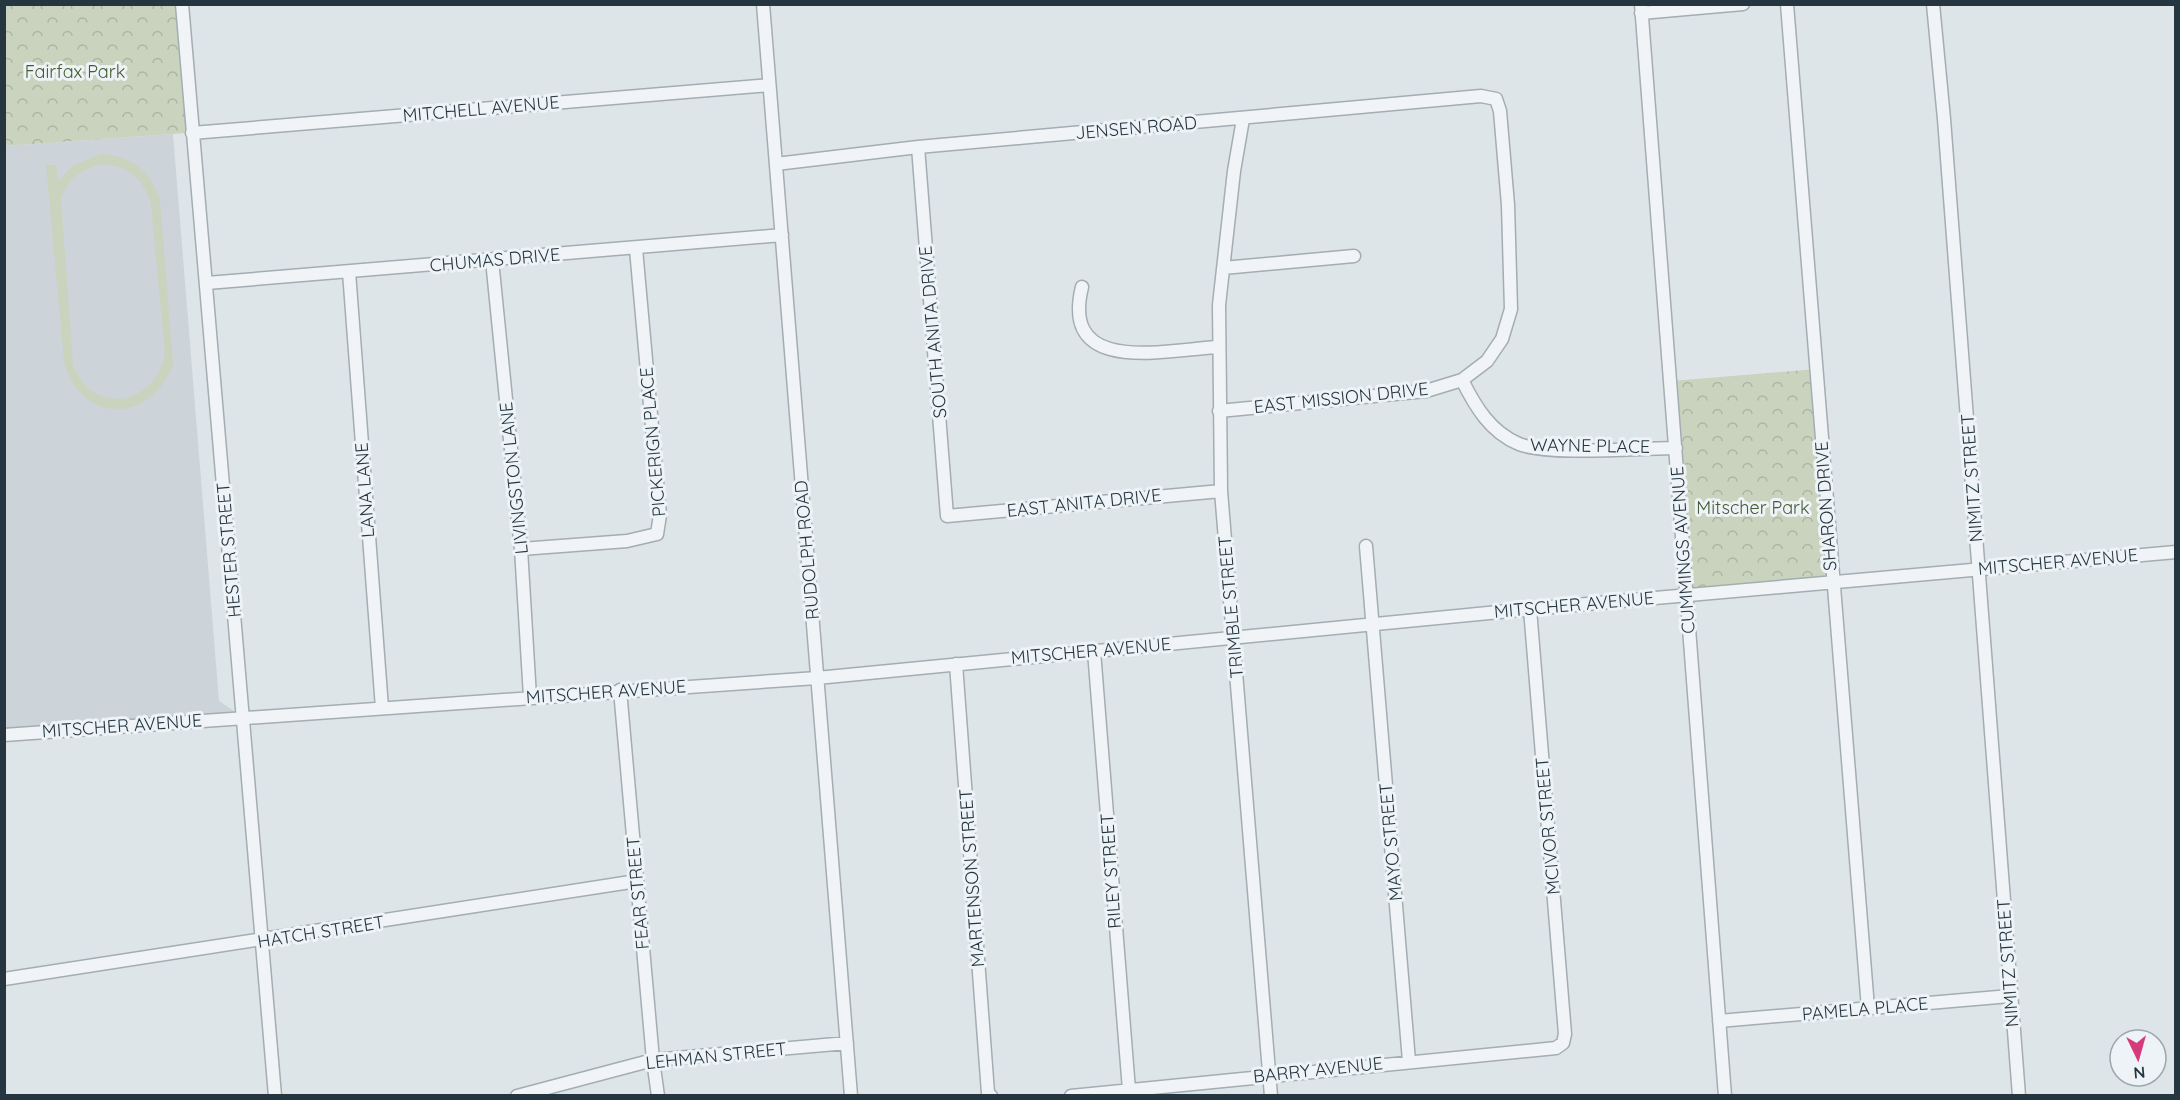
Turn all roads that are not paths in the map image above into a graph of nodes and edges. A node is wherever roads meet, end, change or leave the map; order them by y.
1 (182, 4) edge
2 (763, 4) edge
3 (1743, 4) edge
4 (1787, 4) edge
5 (1933, 4) edge
6 (1641, 9) edge
7 (769, 85) junction
8 (1243, 119) junction
9 (192, 133) junction
10 (918, 147) junction
11 (776, 164) junction
12 (782, 235) junction
13 (636, 249) junction
14 (1354, 256) dead end
15 (492, 260) junction
16 (1223, 268) junction
17 (349, 272) junction
18 (207, 283) junction
19 (1082, 286) dead end
20 (1218, 347) junction
21 (1462, 380) junction
22 (1219, 411) junction
23 (1676, 448) junction
24 (1221, 491) junction
25 (947, 516) joint
26 (1366, 546) dead end
27 (521, 549) junction
28 (2175, 552) edge
29 (1978, 569) junction
30 (1832, 582) junction
31 (1686, 596) junction
32 (1530, 609) junction
33 (1373, 624) junction
34 (1234, 638) junction
35 (1094, 651) junction
36 (956, 664) junction
37 (817, 678) junction
38 (620, 690) junction
39 (530, 697) junction
40 (382, 708) junction
41 (243, 717) junction
42 (4, 735) edge
43 (637, 881) junction
44 (260, 941) junction
45 (4, 980) edge
46 (2010, 996) junction
47 (1868, 1008) junction
48 (1719, 1021) junction
49 (847, 1043) junction
50 (1563, 1043) joint
51 (652, 1060) junction
52 (1408, 1061) junction
53 (1269, 1074) junction
54 (1129, 1090) junction
55 (990, 1094) edge
56 (274, 1095) edge
57 (517, 1095) edge
58 (658, 1095) edge
59 (851, 1095) edge
60 (1071, 1095) edge
61 (1271, 1095) edge
62 (1725, 1095) edge
63 (2019, 1095) edge

1 - 9 street, HESTER STREET
2 - 7 street, RUDOLPH ROAD
3 - 6 street
4 - 30 street, SHARON DRIVE
5 - 29 street, NIMITZ STREET
6 - 23 street, CUMMINGS AVENUE
7 - 9 street, MITCHELL AVENUE
7 - 11 street, RUDOLPH ROAD
8 - 10 street, JENSEN ROAD
8 - 16 street, TRIMBLE STREET
8 - 21 street, JENSEN ROAD
9 - 18 street, HESTER STREET
10 - 11 street, JENSEN ROAD
10 - 25 street, SOUTH ANITA DRIVE
11 - 12 street, RUDOLPH ROAD
12 - 13 street, CHUMAS DRIVE
12 - 37 street, RUDOLPH ROAD
13 - 15 street, CHUMAS DRIVE
13 - 27 street, PICKERIGN PLACE
14 - 16 street
15 - 17 street, CHUMAS DRIVE
15 - 27 street, LIVINGSTON LANE
16 - 20 street, TRIMBLE STREET
17 - 18 street, CHUMAS DRIVE
17 - 40 street, LANA LANE
18 - 41 street, HESTER STREET
19 - 20 street
20 - 22 street, TRIMBLE STREET
21 - 22 street, EAST MISSION DRIVE
21 - 23 street, WAYNE PLACE
22 - 24 street, TRIMBLE STREET
23 - 31 street, CUMMINGS AVENUE
24 - 25 street, EAST ANITA DRIVE
24 - 34 street, TRIMBLE STREET
26 - 33 street, MAYO STREET
27 - 39 street, LIVINGSTON LANE
28 - 29 street, MITSCHER AVENUE
29 - 30 street, MITSCHER AVENUE
29 - 46 street, NIMITZ STREET
30 - 31 street, MITSCHER AVENUE
30 - 47 street, SHARON DRIVE
31 - 32 street, MITSCHER AVENUE
31 - 48 street, CUMMINGS AVENUE
32 - 33 street, MITSCHER AVENUE
32 - 50 street, MCIVOR STREET
33 - 34 street, MITSCHER AVENUE
33 - 52 street, MAYO STREET
34 - 35 street, MITSCHER AVENUE
34 - 53 street, TRIMBLE STREET
35 - 36 street, MITSCHER AVENUE
35 - 54 street, RILEY STREET
36 - 37 street, MITSCHER AVENUE
36 - 55 street, MARTENSON STREET
37 - 38 street, MITSCHER AVENUE
37 - 49 street, RUDOLPH ROAD
38 - 39 street, MITSCHER AVENUE
38 - 43 street, FEAR STREET
39 - 40 street, MITSCHER AVENUE
40 - 41 street, MITSCHER AVENUE
41 - 42 street, MITSCHER AVENUE
41 - 44 street, HESTER STREET
43 - 44 street, HATCH STREET
43 - 51 street, FEAR STREET
44 - 45 street, HATCH STREET
44 - 56 street, HESTER STREET
46 - 47 street, PAMELA PLACE
46 - 63 street, NIMITZ STREET
47 - 48 street, PAMELA PLACE
48 - 62 street, CUMMINGS AVENUE
49 - 51 street, LEHMAN STREET
49 - 59 street, RUDOLPH ROAD
50 - 52 street, BARRY AVENUE
51 - 57 street, LEHMAN STREET
51 - 58 street, FEAR STREET
52 - 53 street, BARRY AVENUE
53 - 54 street, BARRY AVENUE
53 - 61 street, TRIMBLE STREET
54 - 60 street, BARRY AVENUE

